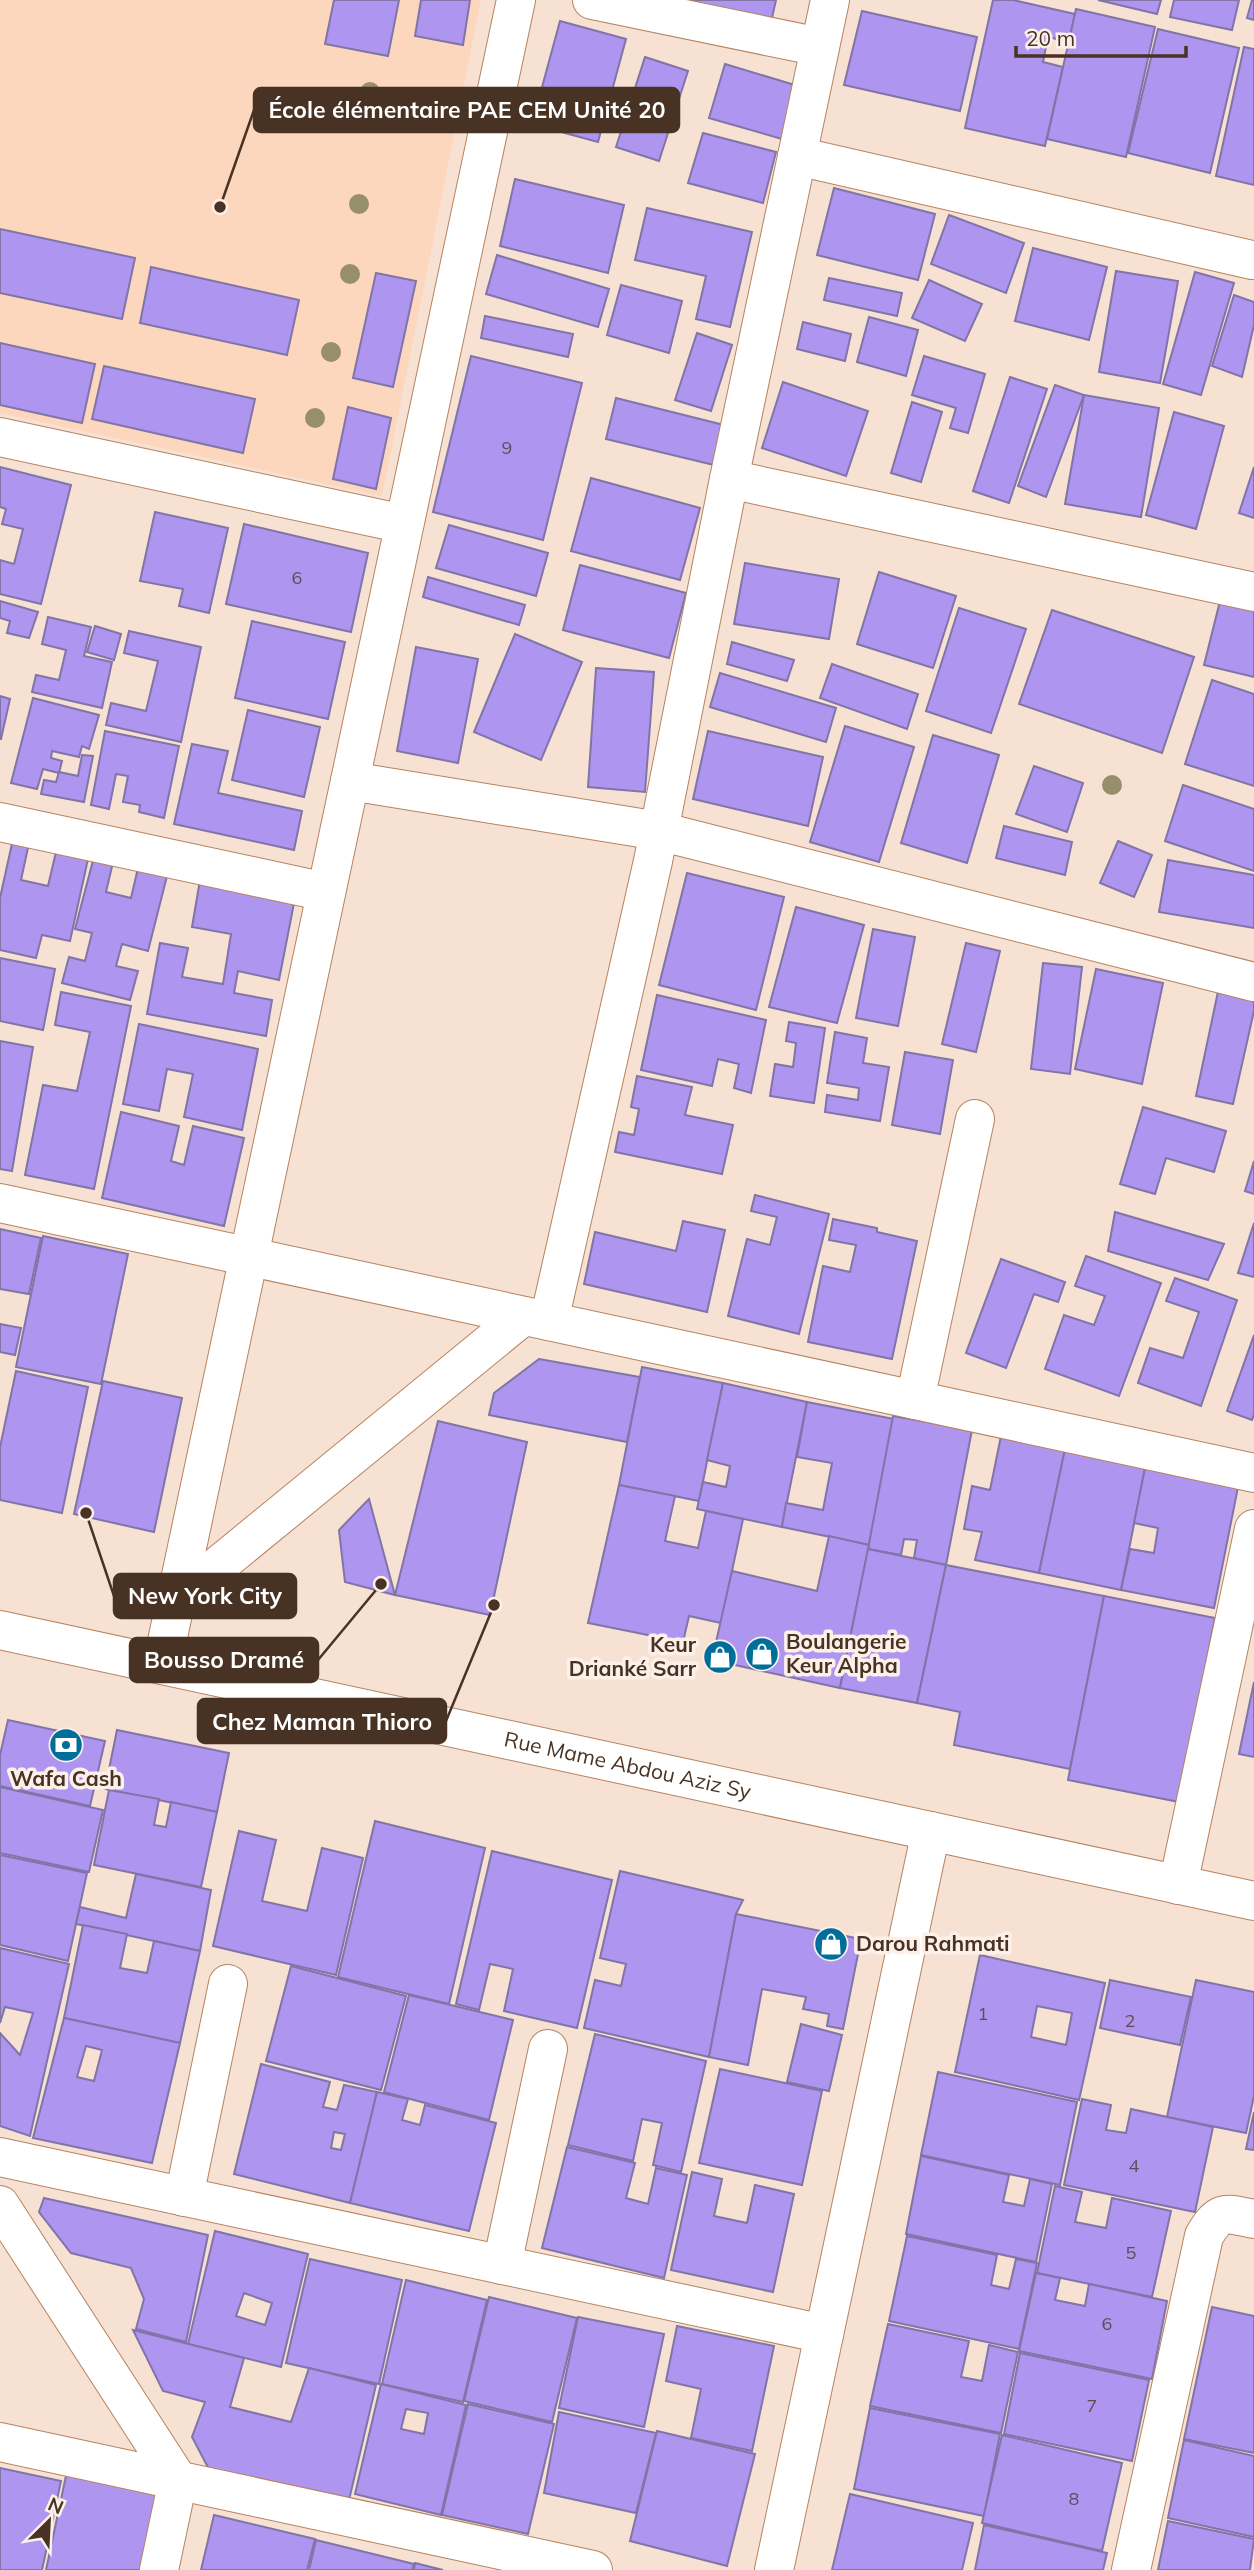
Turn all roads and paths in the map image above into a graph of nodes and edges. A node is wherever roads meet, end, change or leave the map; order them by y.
1 (516, 0) edge
2 (592, 0) edge
3 (830, 0) edge
4 (820, 47) junction
5 (797, 156) junction
6 (1252, 260) edge
7 (0, 437) edge
8 (729, 479) junction
9 (404, 524) junction
10 (1254, 592) edge
11 (350, 781) junction
12 (0, 822) edge
13 (659, 831) junction
14 (326, 892) junction
15 (1254, 982) edge
16 (975, 1119) dead end
17 (0, 1203) edge
18 (248, 1256) junction
19 (536, 1318) junction
20 (915, 1400) junction
21 (1254, 1473) edge
22 (1254, 1529) edge
23 (175, 1601) junction
24 (0, 1630) edge
25 (162, 1665) junction
26 (931, 1831) junction
27 (1178, 1885) junction
28 (1254, 1901) edge
29 (228, 1984) dead end
30 (548, 2049) dead end
31 (0, 2157) edge
32 (184, 2197) junction
33 (0, 2205) edge
34 (1254, 2219) edge
35 (502, 2265) junction
36 (824, 2334) junction
37 (0, 2442) edge
38 (178, 2480) junction
39 (159, 2570) edge
40 (593, 2570) edge
41 (774, 2570) edge
42 (1131, 2570) edge

1 - 9 street
2 - 4 street
3 - 4 street
4 - 5 street
5 - 6 street
5 - 8 street
7 - 9 street
8 - 10 street
8 - 13 street
9 - 11 street
11 - 13 street
11 - 14 street
12 - 14 street
13 - 15 street
13 - 19 street
14 - 18 street
16 - 20 street
17 - 18 street
18 - 19 street
18 - 23 street
19 - 20 street
19 - 23 street
20 - 21 street
22 - 27 street
23 - 25 street
24 - 25 street, Rue Mame Abdou Aziz Sy
25 - 26 street, Rue Mame Abdou Aziz Sy
26 - 27 street, Rue Mame Abdou Aziz Sy
26 - 36 street
27 - 28 street, Rue Mame Abdou Aziz Sy
29 - 32 street
30 - 35 street
31 - 32 street
32 - 35 street
33 - 38 street
34 - 42 street
35 - 36 street
36 - 41 street
37 - 38 street
38 - 39 street
38 - 40 street

